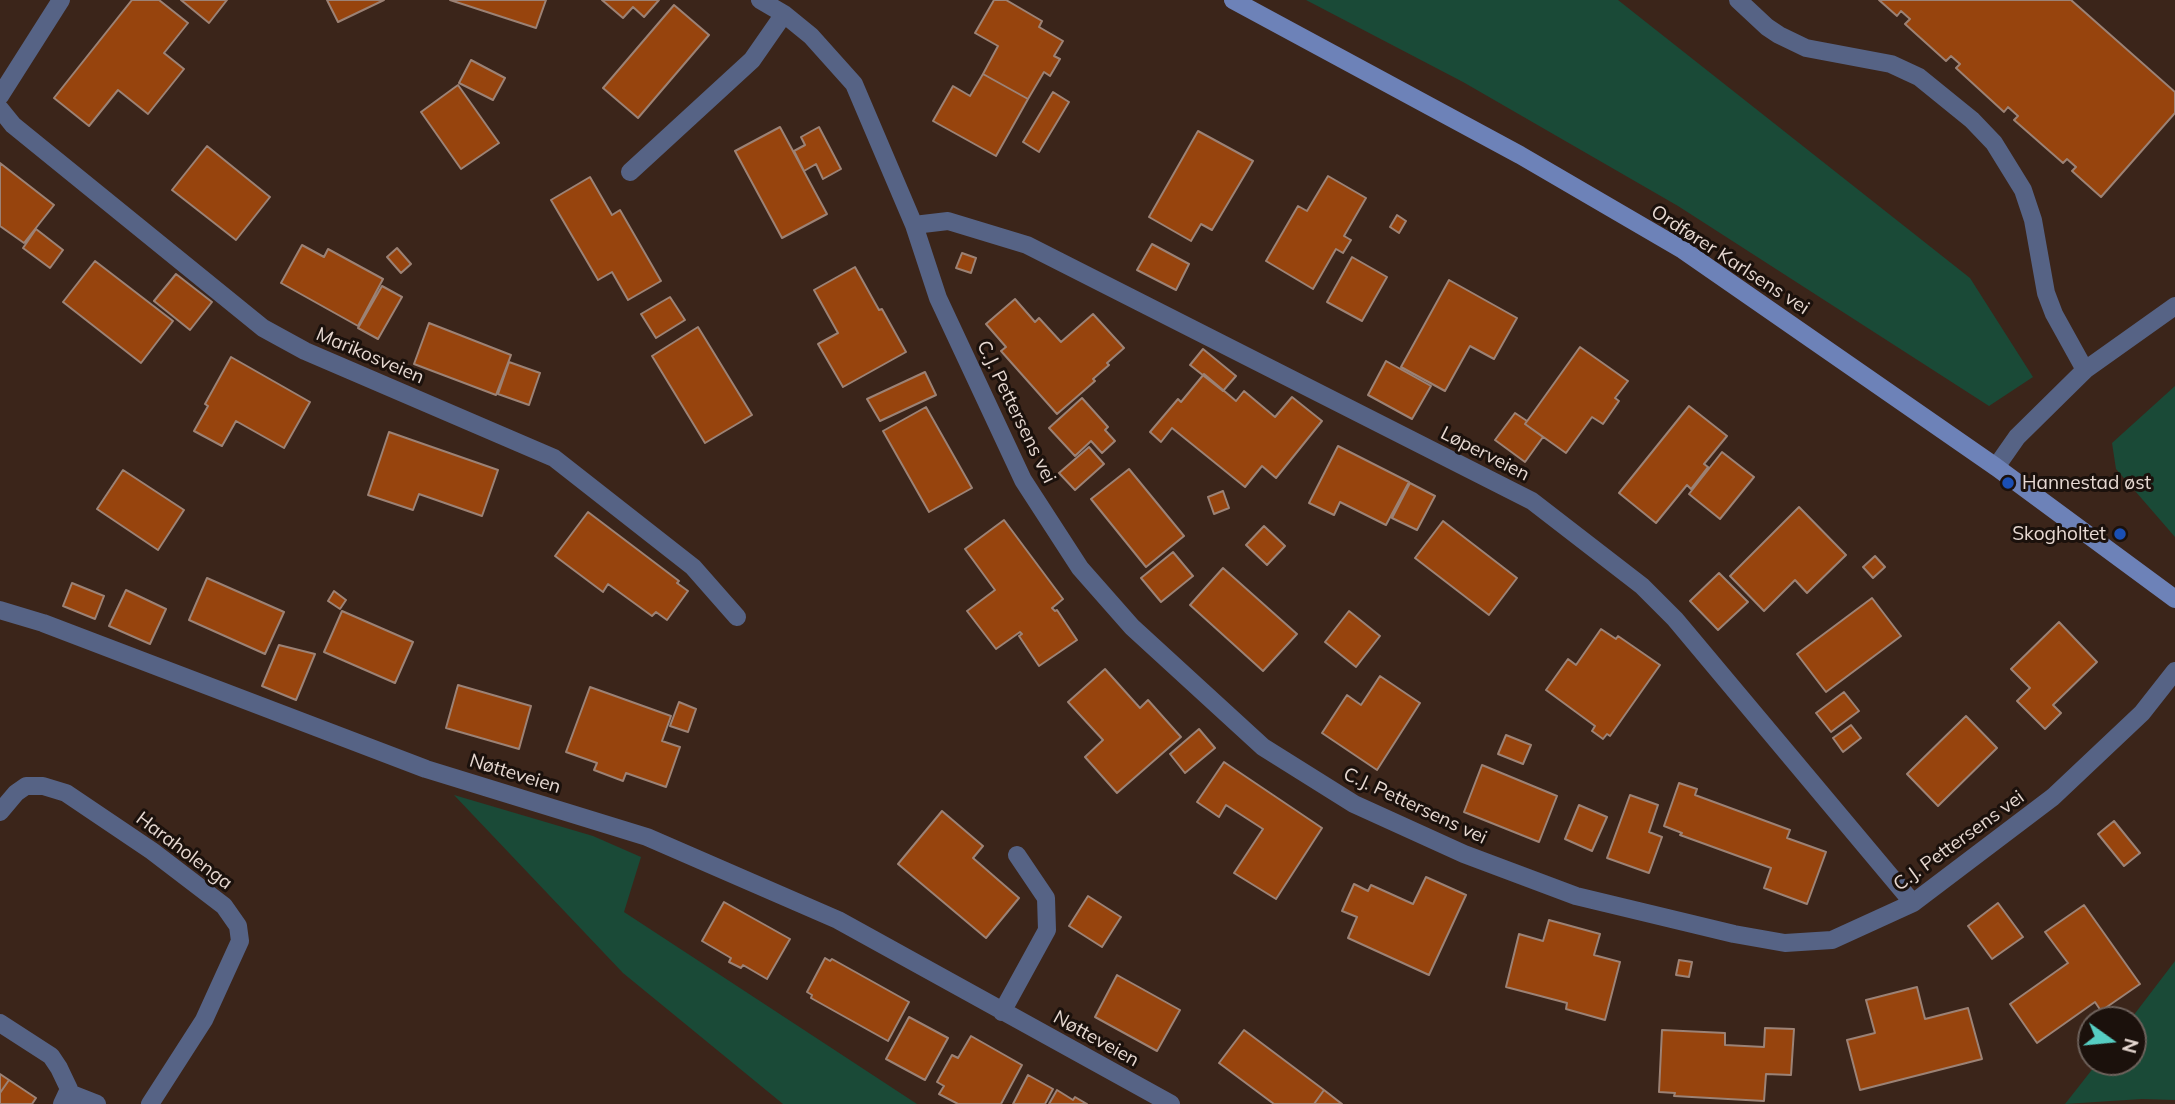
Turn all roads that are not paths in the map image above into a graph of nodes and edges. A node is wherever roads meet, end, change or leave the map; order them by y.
1 (61, 0) edge
2 (760, 0) edge
3 (1233, 0) edge
4 (1738, 0) edge
5 (784, 14) junction
6 (0, 96) edge
7 (0, 109) edge
8 (630, 172) dead end
9 (914, 225) junction
10 (2175, 306) edge
11 (2085, 370) junction
12 (1996, 467) junction
13 (2175, 599) edge
14 (0, 610) edge
15 (737, 617) dead end
16 (2175, 671) edge
17 (0, 812) edge
18 (1017, 855) dead end
19 (1913, 904) junction
20 (1002, 1012) junction
21 (0, 1023) edge
22 (66, 1098) edge
23 (97, 1104) edge
24 (150, 1104) edge
25 (1171, 1104) edge

1 - 6 street
2 - 5 street, C.J. Pettersens vei
3 - 12 street, Ordfører Karlsens vei
4 - 11 street
5 - 8 street
5 - 9 street, C.J. Pettersens vei
7 - 15 street, Marikosveien
9 - 19 street, Løperveien
9 - 19 street, C.J. Pettersens vei
10 - 11 street
11 - 12 street
12 - 13 street, Ordfører Karlsens vei
14 - 20 street, Nøtteveien
16 - 19 street, C.J. Pettersens vei
17 - 24 street, Haraholenga
18 - 20 street
20 - 25 street, Nøtteveien
21 - 22 street
22 - 23 street

